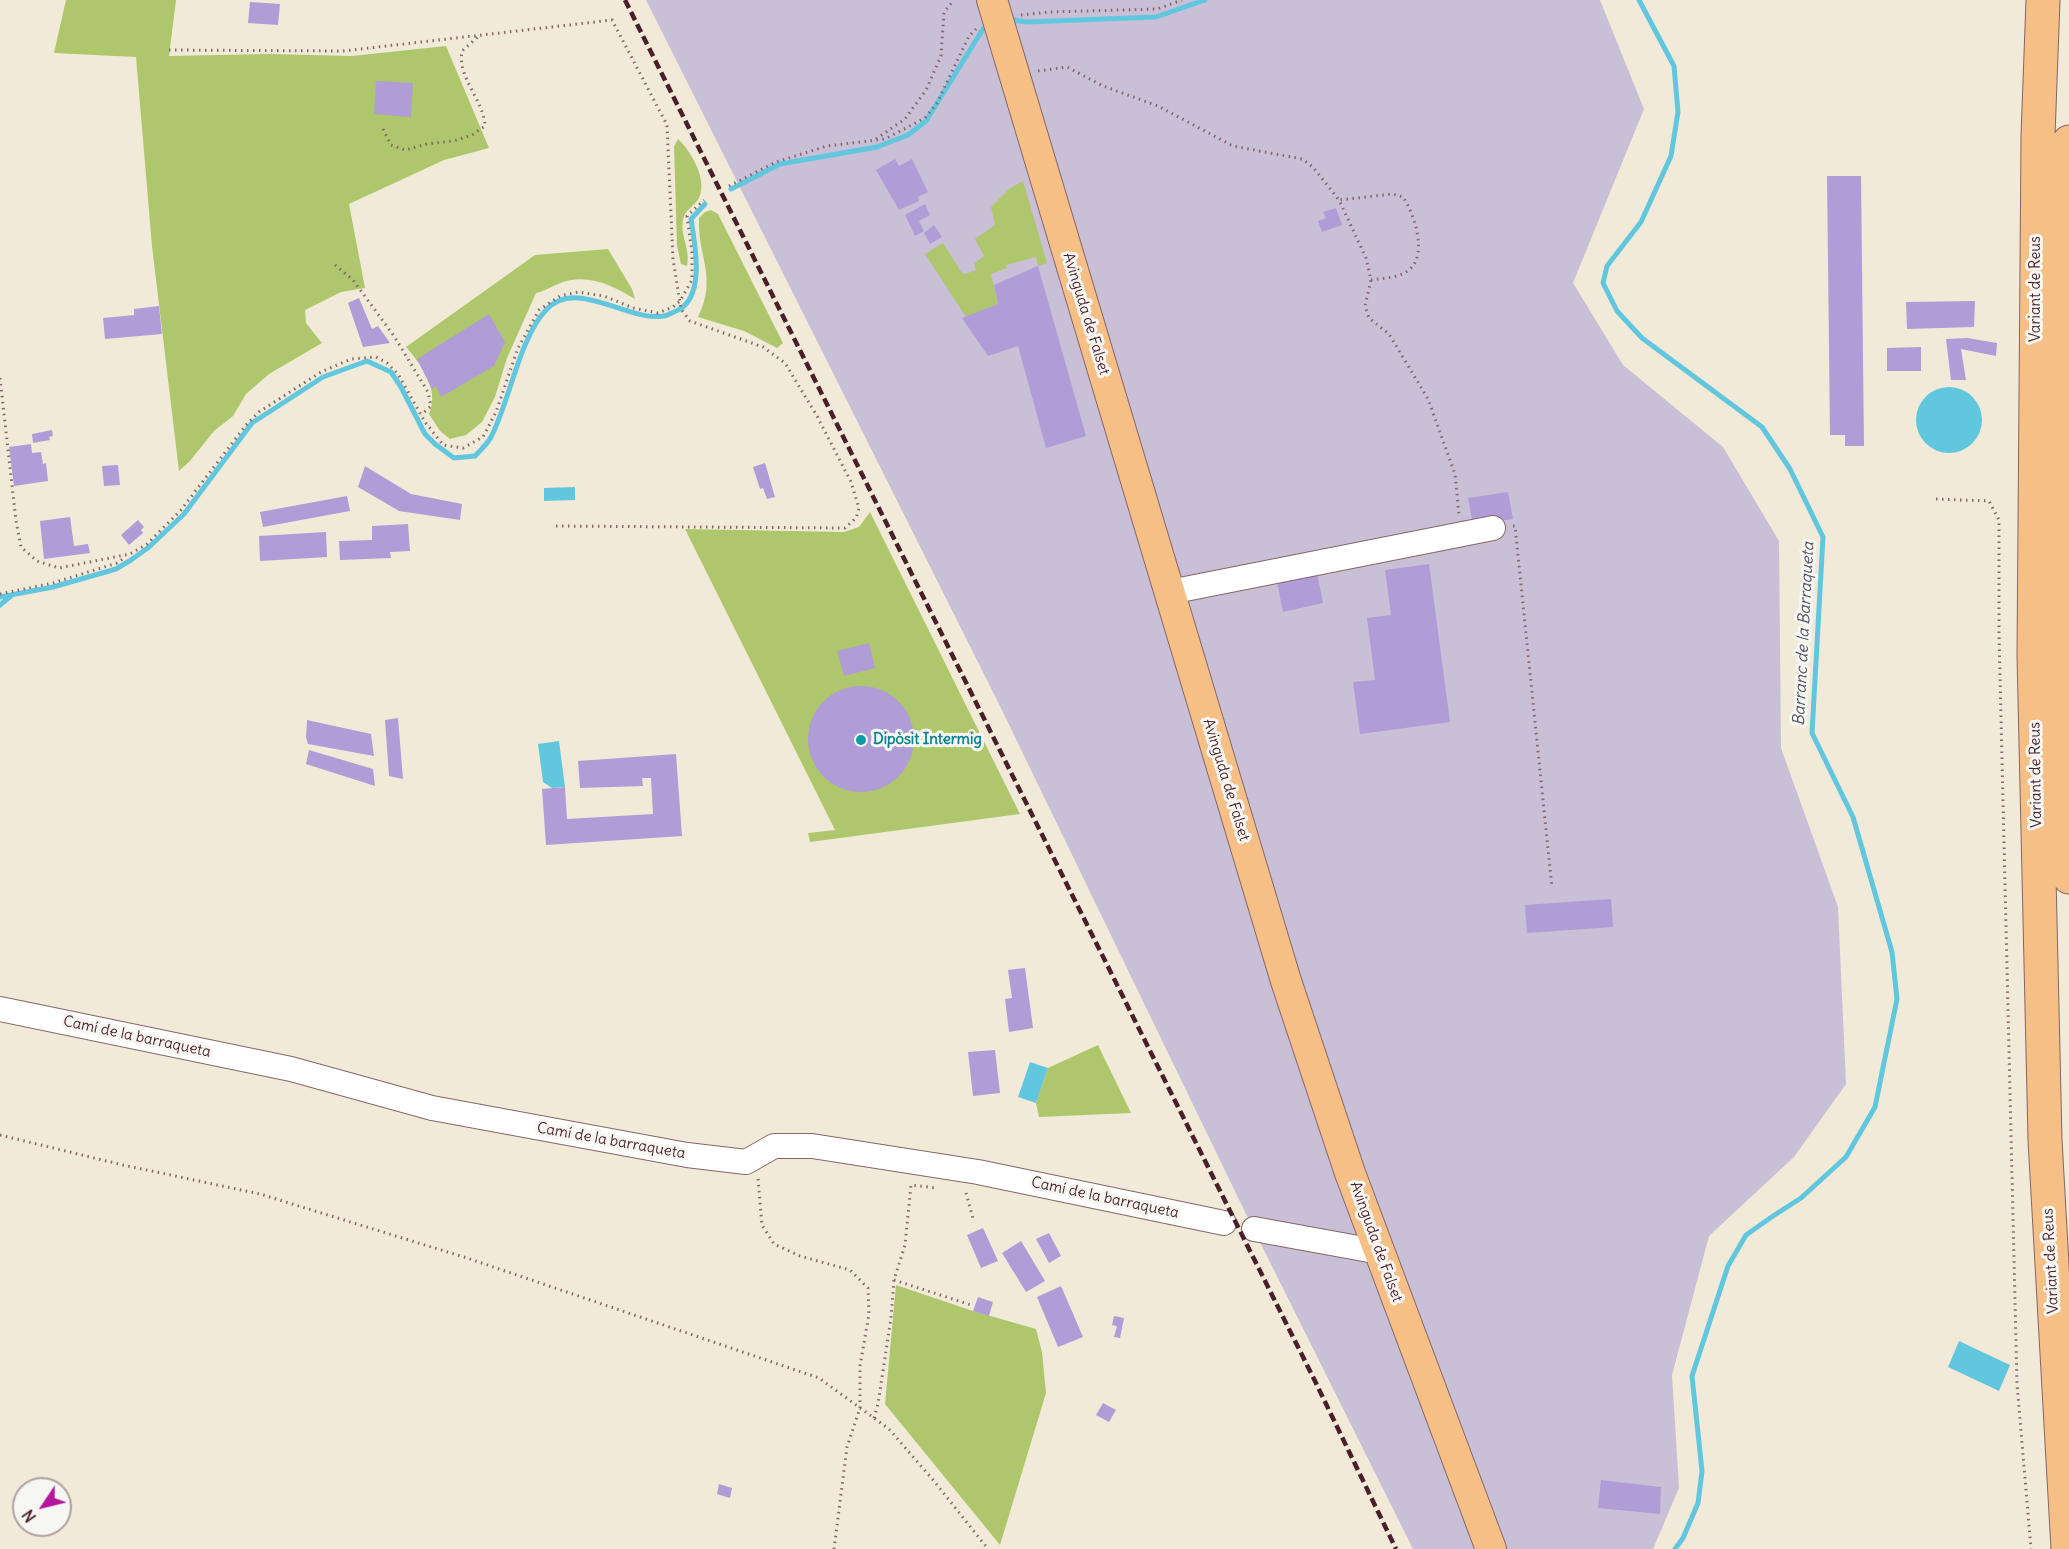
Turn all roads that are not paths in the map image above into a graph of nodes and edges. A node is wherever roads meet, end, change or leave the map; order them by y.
1 (2043, 0) edge
2 (996, 14) edge
3 (2069, 142) edge
4 (1493, 528) road end
5 (1170, 592) junction
6 (2069, 877) edge
7 (0, 1009) edge
8 (1224, 1224) dead end
9 (1254, 1229) dead end
10 (1380, 1252) junction
11 (1491, 1549) edge
12 (2068, 1549) edge

1 - 12 highway, Variant de Reus
2 - 5 main road, Avinguda de Falset
3 - 6 highway, Variant de Reus
4 - 5 street
5 - 10 main road, Avinguda de Falset
7 - 8 street, Camí de la barraqueta
9 - 10 street
10 - 11 main road, Avinguda de Falset

